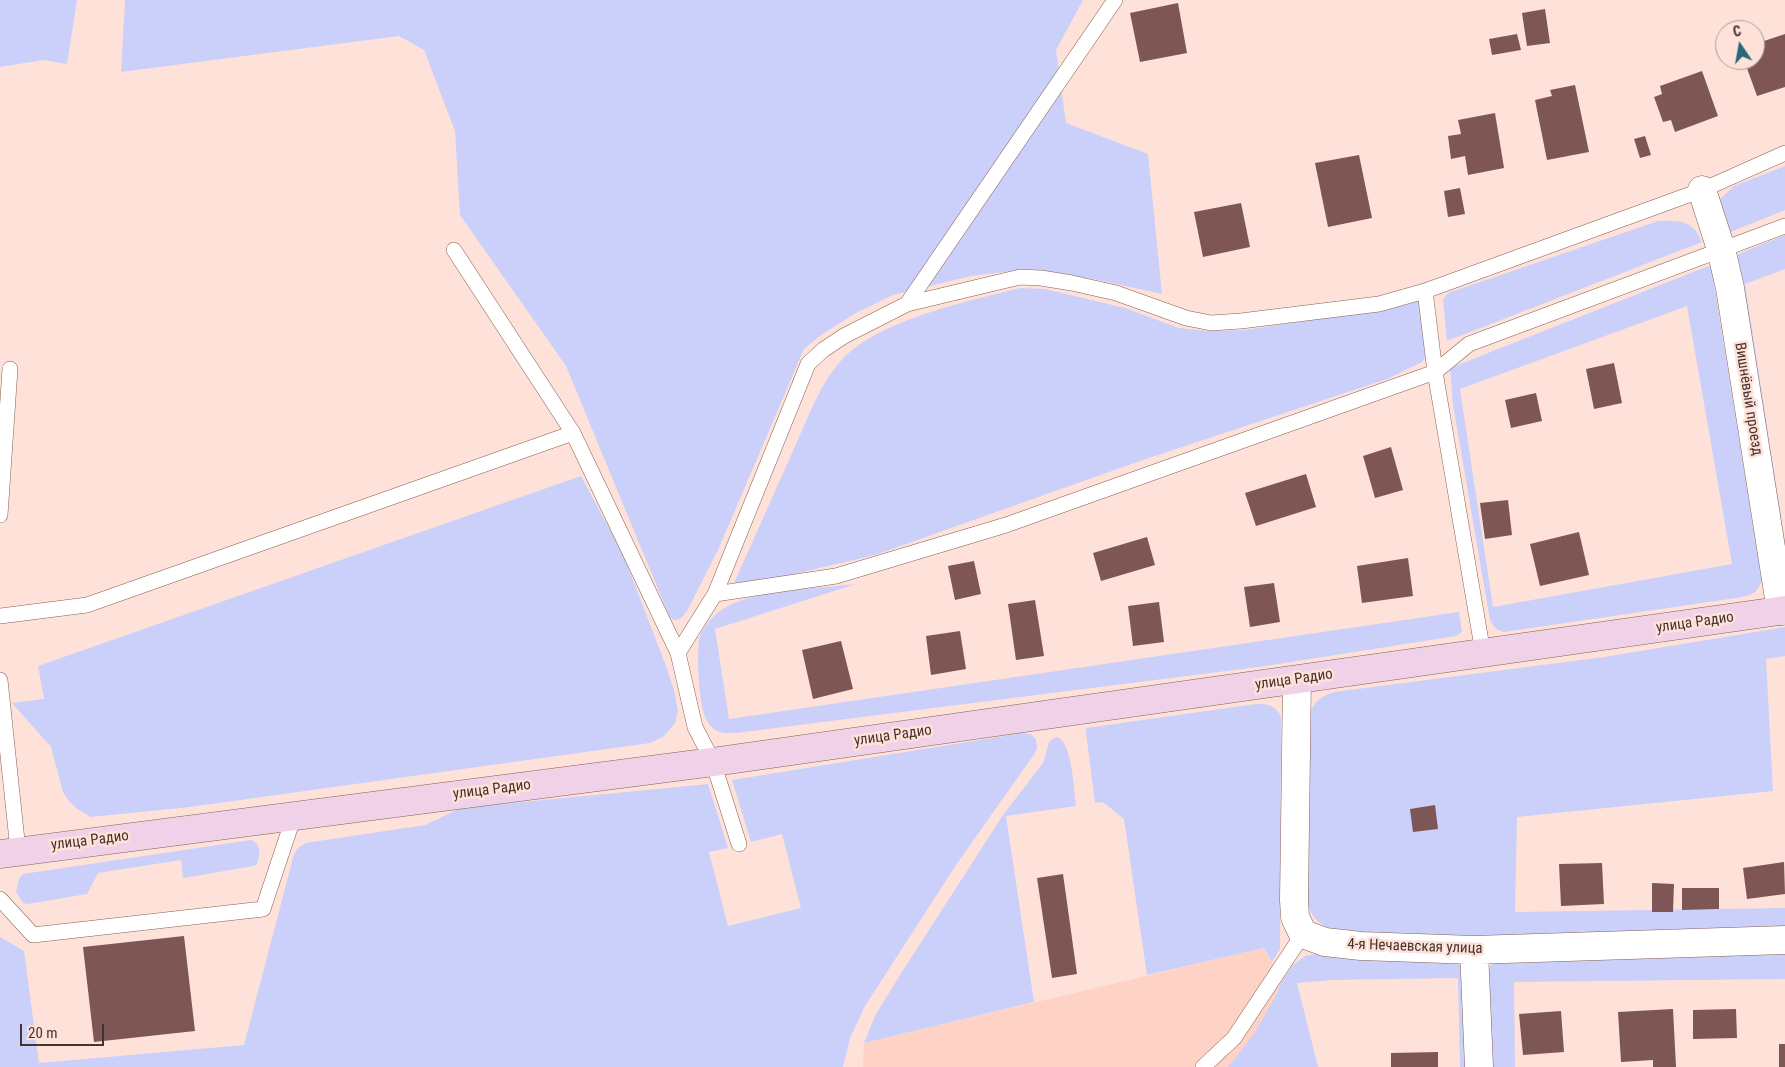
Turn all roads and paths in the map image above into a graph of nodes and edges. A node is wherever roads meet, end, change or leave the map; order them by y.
1 (1115, 0) edge
2 (1785, 153) edge
3 (1702, 190) junction
4 (1785, 226) edge
5 (1721, 249) junction
6 (454, 250) dead end
7 (1424, 291) junction
8 (907, 304) junction
9 (10, 369) dead end
10 (1435, 372) junction
11 (574, 433) junction
12 (0, 515) edge
13 (715, 594) junction
14 (1783, 611) edge
15 (0, 616) edge
16 (678, 653) junction
17 (1483, 653) junction
18 (0, 680) edge
19 (1297, 680) junction
20 (712, 762) junction
21 (294, 816) junction
22 (739, 844) dead end
23 (9, 852) edge
24 (0, 899) edge
25 (1304, 934) junction
26 (1785, 940) edge
27 (1474, 950) junction
28 (1203, 1067) edge
29 (1479, 1067) edge

1 - 8 lane
2 - 3 lane
3 - 5 street, Вишнёвый проезд
3 - 7 lane
4 - 5 lane
5 - 10 lane
5 - 14 street, Вишнёвый проезд
6 - 11 lane
7 - 8 lane
7 - 10 lane
8 - 13 lane
9 - 12 lane
10 - 13 lane
10 - 17 lane
11 - 15 lane
11 - 16 lane
13 - 16 lane
14 - 17 street, улица Радио
16 - 20 lane
17 - 19 street, улица Радио
18 - 23 lane
19 - 20 street, улица Радио
19 - 25 street
20 - 21 street, улица Радио
20 - 22 lane
21 - 23 street, улица Радио
21 - 24 lane
25 - 27 street, 4-я Нечаевская улица
25 - 28 lane
26 - 27 street, 4-я Нечаевская улица
27 - 29 street

